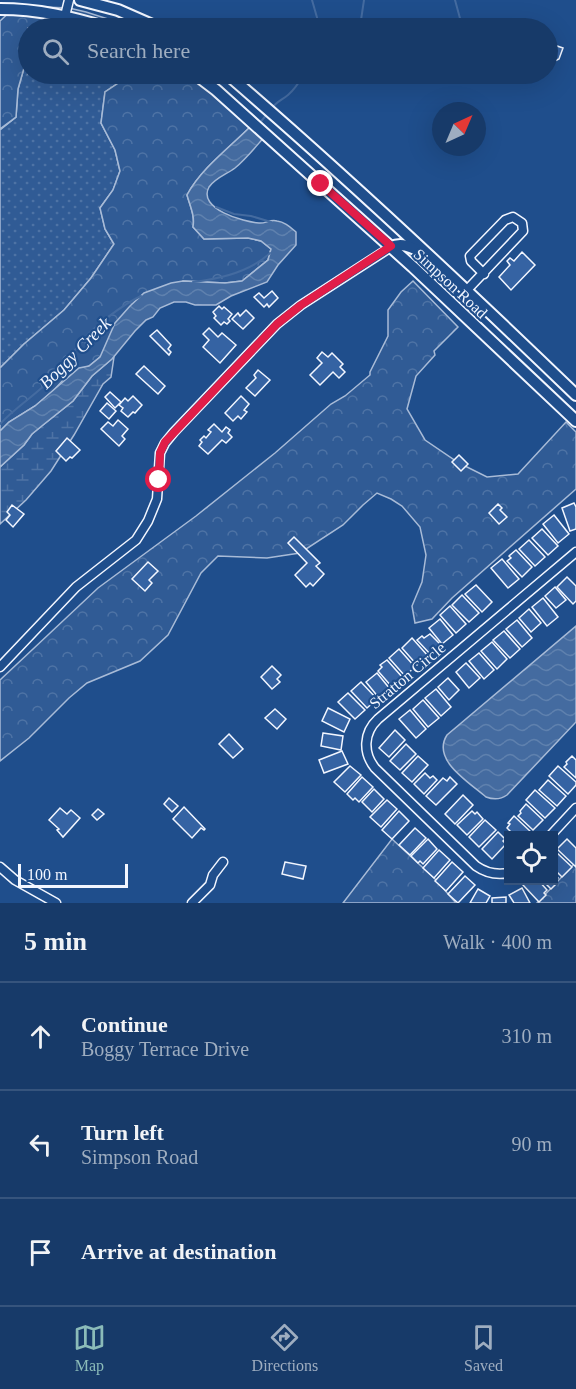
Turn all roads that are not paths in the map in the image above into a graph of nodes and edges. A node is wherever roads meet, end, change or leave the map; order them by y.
1 (69, 0) edge
2 (80, 0) edge
3 (0, 9) edge
4 (65, 16) junction
5 (72, 18) edge
6 (136, 18) edge
7 (207, 84) edge
8 (239, 84) edge
9 (391, 246) junction
10 (439, 264) junction
11 (484, 274) junction
12 (467, 290) junction
13 (504, 353) junction
14 (538, 358) junction
15 (576, 395) edge
16 (576, 421) edge
17 (576, 552) edge
18 (0, 667) edge
19 (576, 808) edge
20 (555, 831) edge
21 (223, 862) dead end
22 (0, 867) edge
23 (504, 873) edge
24 (56, 903) edge
25 (192, 903) edge

1 - 4 street
2 - 6 main road
3 - 4 main road
4 - 5 main road
7 - 9 main road, Simpson Road
8 - 10 main road, Simpson Road
9 - 10 main road
9 - 13 main road, Simpson Road
9 - 18 street
10 - 12 main road, Simpson Road
11 - 11 street
11 - 12 street
12 - 14 main road, Simpson Road
13 - 14 main road
13 - 16 main road, Simpson Road
14 - 15 main road, Simpson Road
17 - 23 street, Stratton Circle
19 - 20 street
21 - 25 street
22 - 24 street

